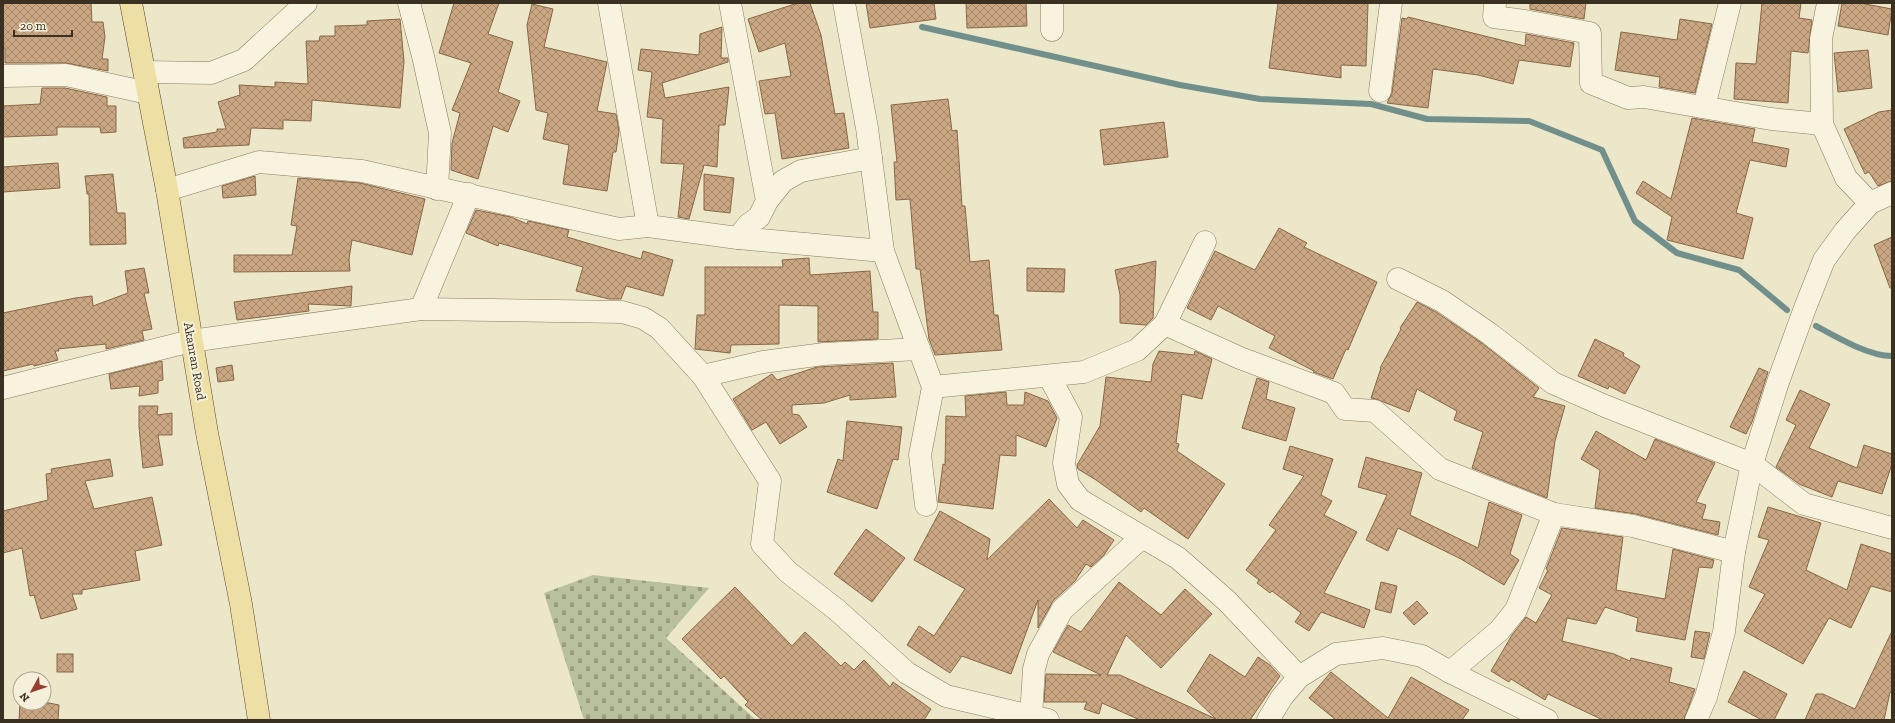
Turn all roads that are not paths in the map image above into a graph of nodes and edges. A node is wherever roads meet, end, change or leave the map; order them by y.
1 (131, 3) edge
2 (306, 3) edge
3 (409, 3) edge
4 (609, 3) edge
5 (730, 3) edge
6 (844, 3) edge
7 (1052, 3) edge
8 (1391, 3) edge
9 (1495, 3) edge
10 (1730, 3) edge
11 (1828, 3) edge
12 (1052, 30) dead end
13 (3, 76) edge
14 (146, 82) junction
15 (1380, 91) dead end
16 (1704, 107) junction
17 (1822, 124) junction
18 (871, 158) junction
19 (438, 188) junction
20 (167, 190) junction
21 (1892, 193) edge
22 (468, 194) junction
23 (767, 201) junction
24 (1870, 203) junction
25 (648, 226) junction
26 (738, 238) junction
27 (1205, 242) dead end
28 (883, 251) junction
29 (1398, 279) dead end
30 (421, 309) junction
31 (1165, 324) junction
32 (191, 341) junction
33 (919, 349) junction
34 (703, 376) junction
35 (1049, 376) junction
36 (933, 387) junction
37 (3, 388) edge
38 (1752, 464) junction
39 (926, 506) dead end
40 (1554, 514) junction
41 (1892, 528) edge
42 (1142, 537) junction
43 (1734, 552) junction
44 (1450, 672) junction
45 (1299, 677) junction
46 (1040, 718) edge
47 (259, 720) edge
48 (1268, 720) edge
49 (1547, 720) edge
50 (1696, 720) edge

1 - 14 main road, Akanran Road
2 - 14 street
3 - 19 street
4 - 25 street
5 - 23 street
6 - 18 street
7 - 12 street
8 - 15 street
9 - 16 street
10 - 16 street
11 - 17 street
13 - 14 street
14 - 20 main road, Akanran Road
16 - 17 street
17 - 24 street
18 - 23 street
18 - 28 street
19 - 20 street
19 - 22 street
20 - 32 main road, Akanran Road
21 - 24 street
22 - 25 street
22 - 30 street
23 - 26 street
24 - 38 street
25 - 26 street
26 - 28 street
27 - 31 street
28 - 33 street
29 - 38 street
30 - 32 street
30 - 34 street
31 - 35 street
31 - 40 street
32 - 37 street
32 - 47 main road, Akanran Road
33 - 34 street
33 - 36 street
34 - 46 street
35 - 36 street
35 - 42 street
36 - 39 street
38 - 41 street
38 - 43 street
40 - 43 street
40 - 44 street
42 - 45 street
42 - 46 street
43 - 50 street
44 - 45 street
44 - 49 street
45 - 48 street

